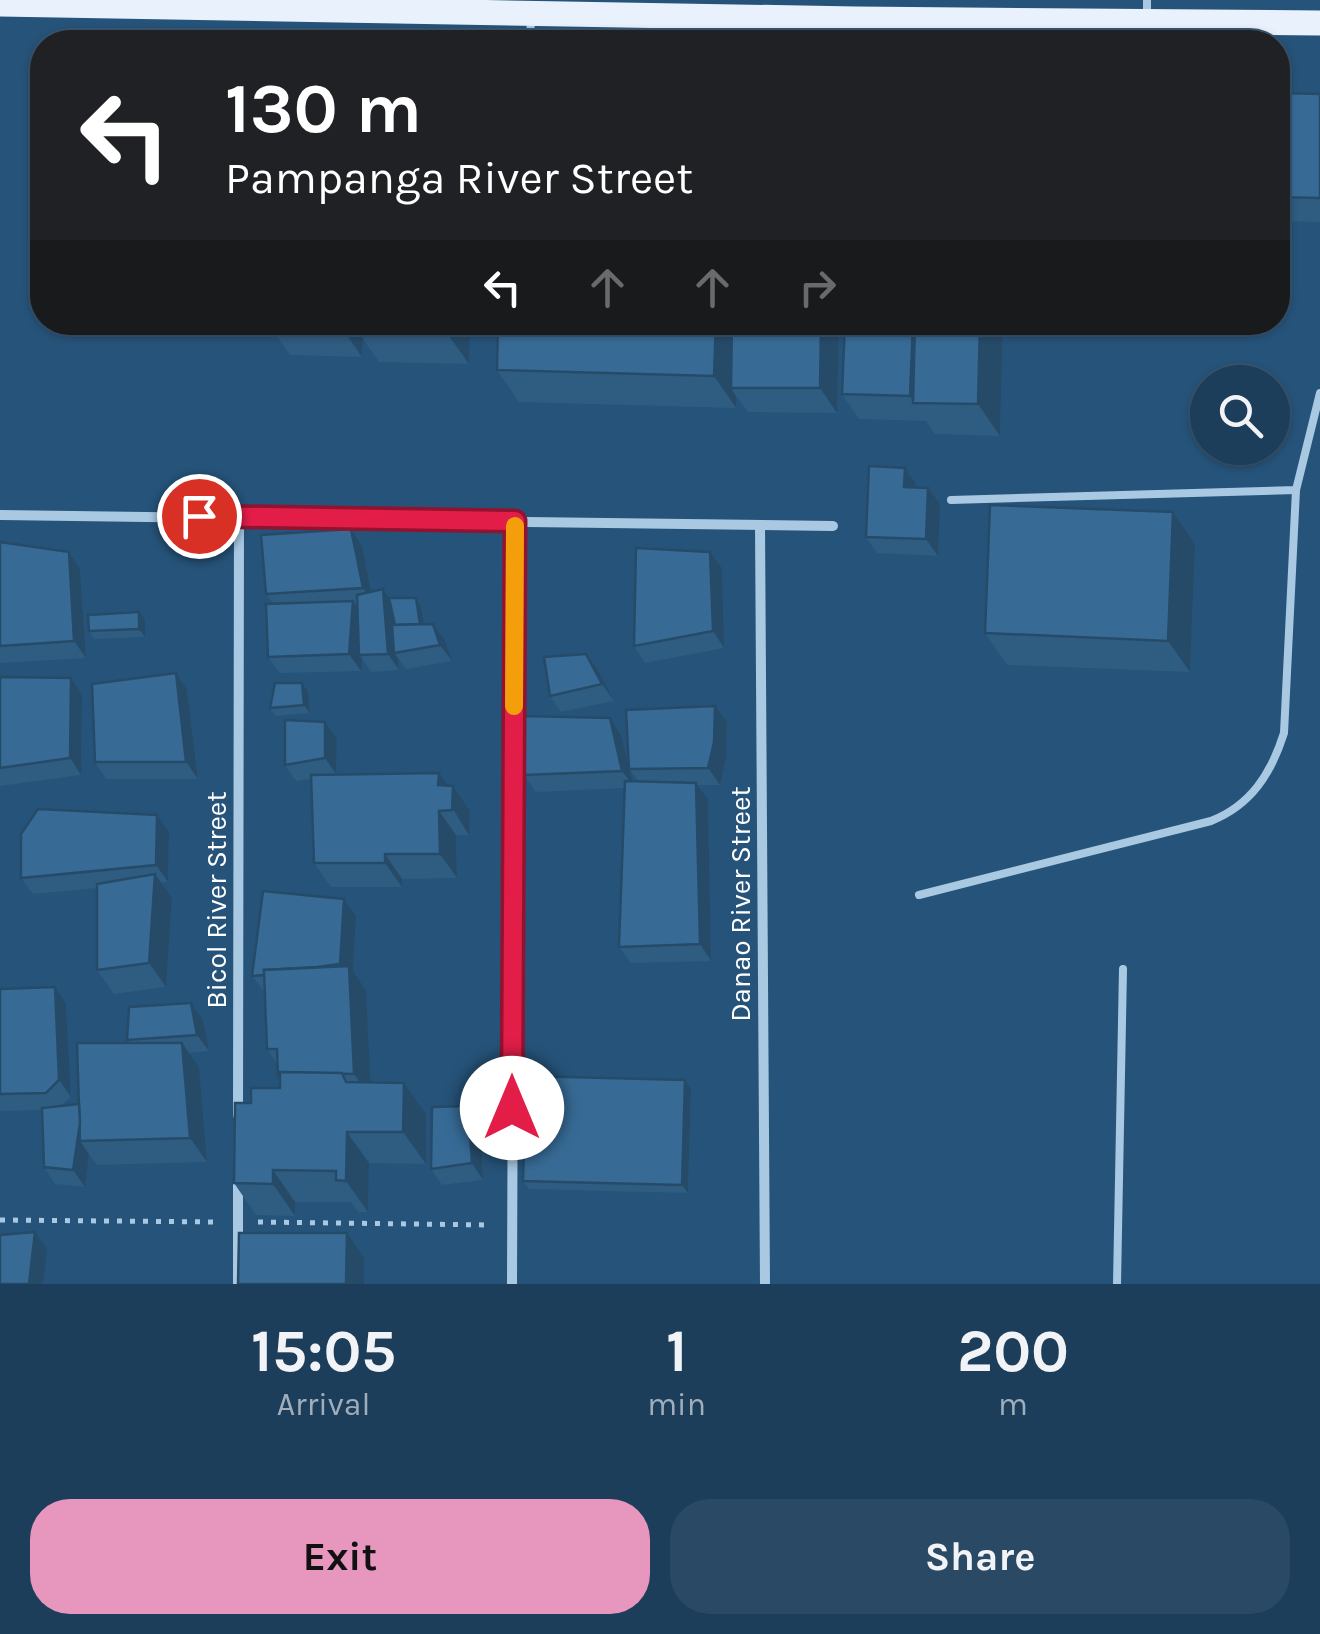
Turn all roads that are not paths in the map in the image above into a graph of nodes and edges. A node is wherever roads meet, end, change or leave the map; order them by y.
1 (0, 4) edge
2 (241, 4) edge
3 (856, 10) edge
4 (1147, 10) edge
5 (532, 13) junction
6 (1320, 23) edge
7 (531, 30) edge
8 (1320, 393) edge
9 (1296, 490) junction
10 (951, 500) dead end
11 (0, 515) edge
12 (239, 516) junction
13 (515, 521) junction
14 (760, 525) junction
15 (833, 526) dead end
16 (919, 895) dead end
17 (1123, 969) dead end
18 (238, 1124) edge
19 (238, 1163) edge
20 (238, 1284) edge
21 (512, 1284) edge
22 (765, 1284) edge
23 (1117, 1284) edge

1 - 2 main road
2 - 5 main road
3 - 4 main road
3 - 5 main road
4 - 6 main road
5 - 7 lane
8 - 9 lane
9 - 10 lane
9 - 16 lane
11 - 12 street
12 - 13 street
12 - 18 street, Bicol River Street
13 - 14 street
13 - 21 street
14 - 15 street
14 - 22 street, Danao River Street
17 - 23 lane
19 - 20 street

